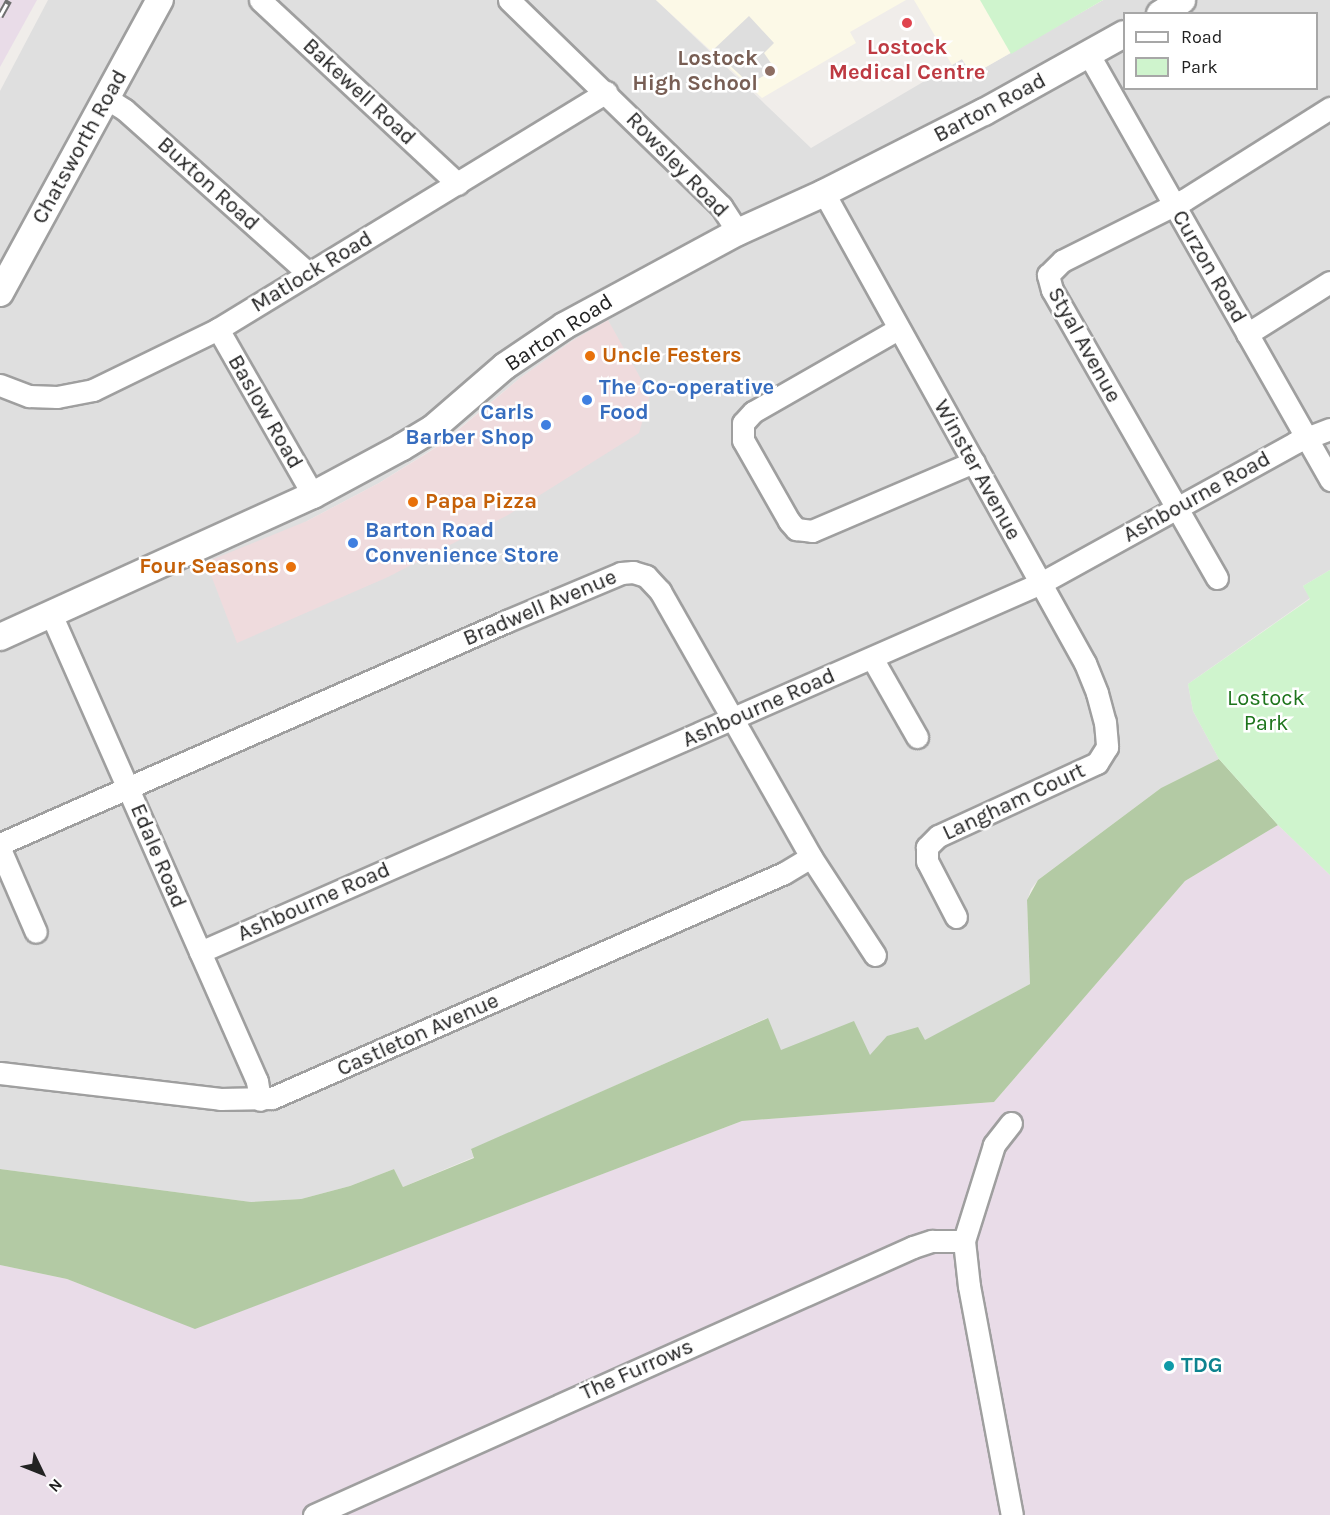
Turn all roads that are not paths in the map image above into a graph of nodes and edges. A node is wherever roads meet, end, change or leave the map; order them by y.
1 (160, 0) edge
2 (260, 0) edge
3 (509, 0) edge
4 (1182, 0) edge
5 (1163, 12) edge
6 (1123, 35) edge
7 (1089, 55) junction
8 (606, 92) junction
9 (106, 98) junction
10 (1330, 108) edge
11 (458, 184) junction
12 (824, 193) junction
13 (1174, 205) junction
14 (738, 232) junction
15 (309, 274) junction
16 (1330, 282) edge
17 (0, 293) edge
18 (218, 329) junction
19 (898, 329) junction
20 (1247, 334) junction
21 (0, 385) edge
22 (1330, 429) edge
23 (1307, 439) junction
24 (974, 462) junction
25 (1330, 480) edge
26 (312, 495) junction
27 (1176, 509) junction
28 (1217, 578) dead end
29 (1041, 583) junction
30 (51, 614) junction
31 (0, 637) edge
32 (872, 658) junction
33 (732, 720) junction
34 (917, 737) dead end
35 (1105, 754) joint
36 (129, 789) junction
37 (0, 844) edge
38 (0, 849) edge
39 (812, 857) junction
40 (956, 917) dead end
41 (36, 932) dead end
42 (200, 952) junction
43 (875, 955) dead end
44 (0, 1073) edge
45 (260, 1100) junction
46 (1011, 1123) dead end
47 (964, 1241) junction
48 (314, 1515) edge
49 (1012, 1515) edge

1 - 9 street, Chatsworth Road
2 - 11 street, Bakewell Road
3 - 8 street, Rowsley Road
4 - 5 street
6 - 7 street, Barton Road
7 - 12 street, Barton Road
7 - 13 street, Curzon Road
8 - 11 street, Matlock Road
8 - 14 street, Rowsley Road
9 - 15 street, Buxton Road
9 - 17 street, Chatsworth Road
10 - 13 street
11 - 15 street, Matlock Road
12 - 14 street, Barton Road
12 - 19 street, Winster Avenue
13 - 20 street, Curzon Road
13 - 27 street, Styal Avenue
14 - 26 street, Barton Road
15 - 18 street, Matlock Road
16 - 20 street
18 - 21 street, Matlock Road
18 - 26 street, Baslow Road
19 - 24 street, Winster Avenue
19 - 24 street
20 - 23 street, Curzon Road
22 - 23 street, Ashbourne Road
23 - 25 street, Curzon Road
23 - 27 street, Ashbourne Road
24 - 29 street, Winster Avenue
26 - 30 street, Barton Road
27 - 28 street
27 - 29 street, Ashbourne Road
29 - 32 street, Ashbourne Road
29 - 35 street, Winster Avenue
30 - 31 street, Barton Road
30 - 36 street, Edale Road
32 - 33 street, Ashbourne Road
32 - 34 street
33 - 36 street, Bradwell Avenue
33 - 39 street, Bradwell Avenue
33 - 42 street, Ashbourne Road
35 - 40 street, Langham Court
36 - 37 street, Bradwell Avenue
36 - 42 street, Edale Road
38 - 41 street
39 - 43 street, Bradwell Avenue
39 - 45 street, Castleton Avenue
42 - 45 street, Edale Road
44 - 45 street, Castleton Avenue
46 - 47 street
47 - 48 street, The Furrows
47 - 49 street

